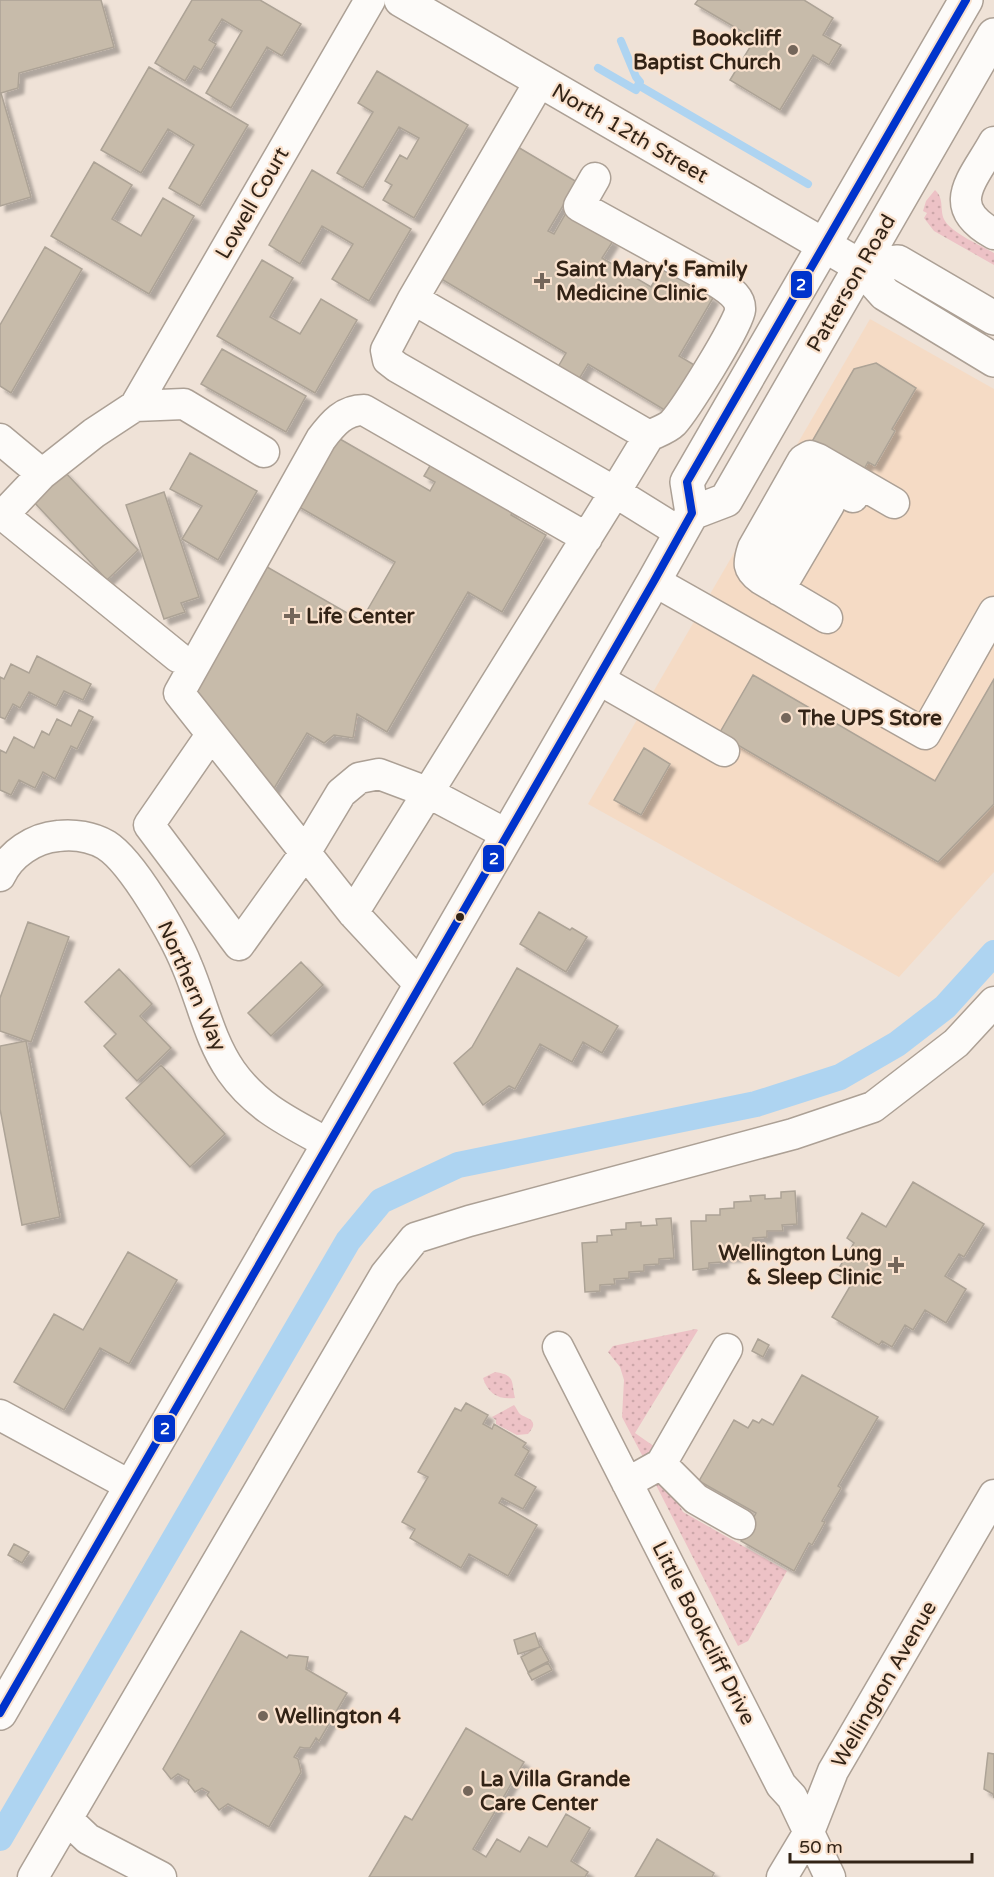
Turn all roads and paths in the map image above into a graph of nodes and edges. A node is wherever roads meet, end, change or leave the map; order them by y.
1 (370, 0) edge
2 (401, 0) edge
3 (966, 0) edge
4 (994, 35) edge
5 (540, 81) junction
6 (994, 142) edge
7 (595, 178) dead end
8 (977, 188) edge
9 (994, 210) edge
10 (994, 234) edge
11 (824, 245) junction
12 (860, 266) junction
13 (413, 298) junction
14 (994, 318) edge
15 (994, 360) edge
16 (135, 406) junction
17 (649, 436) junction
18 (0, 439) edge
19 (264, 452) dead end
20 (42, 474) junction
21 (829, 477) junction
22 (615, 492) junction
23 (890, 509) dead end
24 (687, 523) junction
25 (587, 538) junction
26 (654, 581) junction
27 (765, 582) junction
28 (994, 612) edge
29 (827, 618) dead end
30 (178, 657) dead end
31 (598, 679) junction
32 (211, 735) junction
33 (724, 751) dead end
34 (427, 792) junction
35 (508, 835) junction
36 (305, 853) junction
37 (0, 876) edge
38 (353, 913) junction
39 (420, 986) junction
40 (994, 1002) edge
41 (329, 1144) junction
42 (558, 1347) dead end
43 (728, 1349) dead end
44 (0, 1415) edge
45 (661, 1464) junction
46 (627, 1483) junction
47 (131, 1486) junction
48 (994, 1495) edge
49 (740, 1524) dead end
50 (0, 1713) edge
51 (67, 1819) junction
52 (809, 1832) junction
53 (33, 1877) edge
54 (161, 1877) edge
55 (783, 1877) edge
56 (830, 1877) edge

1 - 16 street, Lowell Court
2 - 5 main road, North 12th Street
3 - 11 main road, Patterson Road
4 - 12 main road, Patterson Road
5 - 11 main road, North 12th Street
5 - 13 street
6 - 8 street
7 - 17 street
8 - 9 street
8 - 10 street
11 - 12 main road, North 12th Street
11 - 24 main road, Patterson Road
12 - 14 main road
12 - 15 main road, North 12th Street
12 - 24 main road, Patterson Road
13 - 17 street
13 - 22 street
16 - 19 street
16 - 20 street
17 - 22 street
18 - 20 street
20 - 30 street
21 - 23 street
21 - 27 street
21 - 27 street
22 - 24 street
22 - 25 street
24 - 26 main road
25 - 32 street
25 - 34 street
26 - 28 street
26 - 31 main road
27 - 29 street
31 - 33 street
31 - 35 main road
32 - 36 street
32 - 36 street
34 - 35 street
34 - 36 street
34 - 38 street
35 - 39 main road
36 - 38 street
37 - 41 street, Northern Way
38 - 39 street
39 - 41 main road
40 - 51 street
41 - 47 main road
42 - 46 street, Little Bookcliff Drive
43 - 45 street
44 - 47 street
45 - 46 street
45 - 49 street
46 - 52 street, Little Bookcliff Drive
47 - 50 main road
48 - 52 street, Wellington Avenue
51 - 53 street
51 - 54 street
52 - 55 street, Wellington Avenue
52 - 56 street, Little Bookcliff Drive

